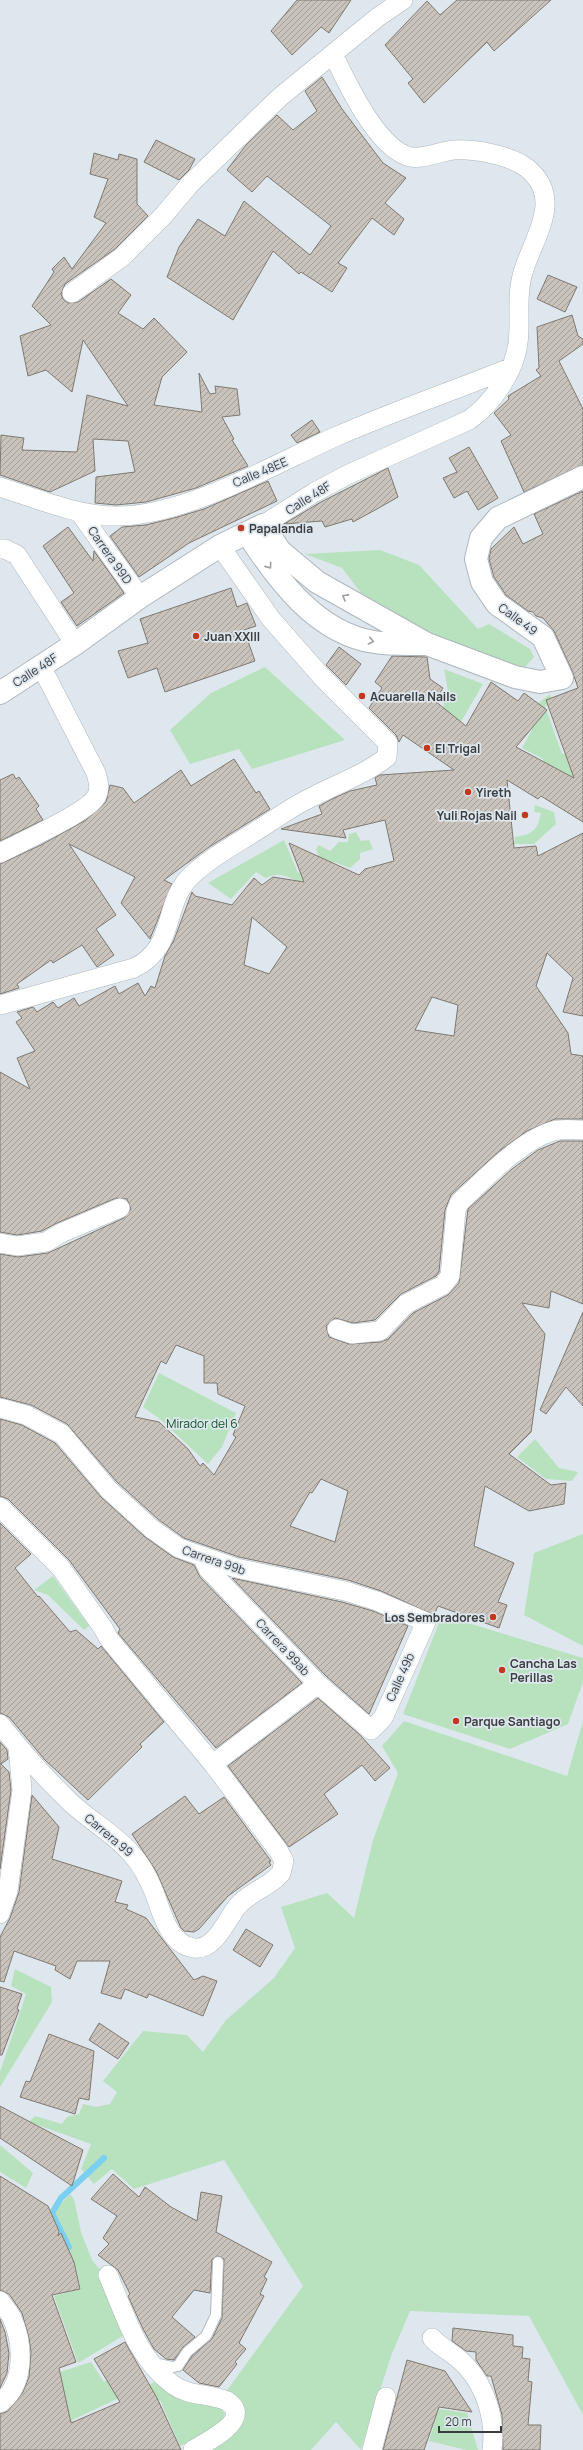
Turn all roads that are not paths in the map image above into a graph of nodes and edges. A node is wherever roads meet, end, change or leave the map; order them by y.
1 (404, 0) edge
2 (333, 54) junction
3 (72, 293) dead end
4 (510, 368) junction
5 (583, 477) edge
6 (0, 487) edge
7 (80, 513) junction
8 (255, 529) junction
9 (220, 546) junction
10 (0, 549) edge
11 (140, 597) junction
12 (75, 644) junction
13 (427, 644) junction
14 (41, 666) junction
15 (0, 693) edge
16 (0, 853) edge
17 (0, 1005) edge
18 (583, 1130) edge
19 (120, 1208) dead end
20 (0, 1243) edge
21 (337, 1329) dead end
22 (0, 1408) edge
23 (0, 1507) edge
24 (202, 1558) junction
25 (426, 1622) joint
26 (318, 1684) junction
27 (0, 1724) edge
28 (371, 1730) joint
29 (18, 1748) junction
30 (213, 1764) junction
31 (0, 1914) edge
32 (218, 2262) dead end
33 (108, 2275) dead end
34 (0, 2301) edge
35 (432, 2338) dead end
36 (146, 2359) junction
37 (386, 2396) dead end
38 (0, 2403) edge
39 (193, 2450) edge
40 (372, 2450) edge
41 (492, 2450) edge

1 - 2 street
2 - 3 street
2 - 4 street, Calle 48F
4 - 7 street, Calle 48EE
4 - 8 street, Calle 48F
5 - 13 street, Calle 49
6 - 7 street, Calle 48EE
7 - 11 street, Carrera 99D
8 - 9 street, Calle 48F
13 -> 8 street, Calle 49
8 -> 13 street, Calle 49
9 - 11 street, Calle 48F
9 - 17 street
10 - 12 street
11 - 12 street, Calle 48F
12 - 14 street, Calle 48F
14 - 15 street, Calle 48F
14 - 16 street
18 - 21 street
19 - 20 street
22 - 24 street, Carrera 99b
23 - 30 street
24 - 25 street, Carrera 99b
24 - 26 street, Carrera 99ab
25 - 28 street, Calle 49b
26 - 28 street, Carrera 99ab
26 - 30 street
27 - 29 street, Carrera 99
29 - 30 street, Carrera 99
29 - 31 street
32 - 36 lane
33 - 36 street
34 - 38 street
35 - 41 street
36 - 39 street
37 - 40 street

